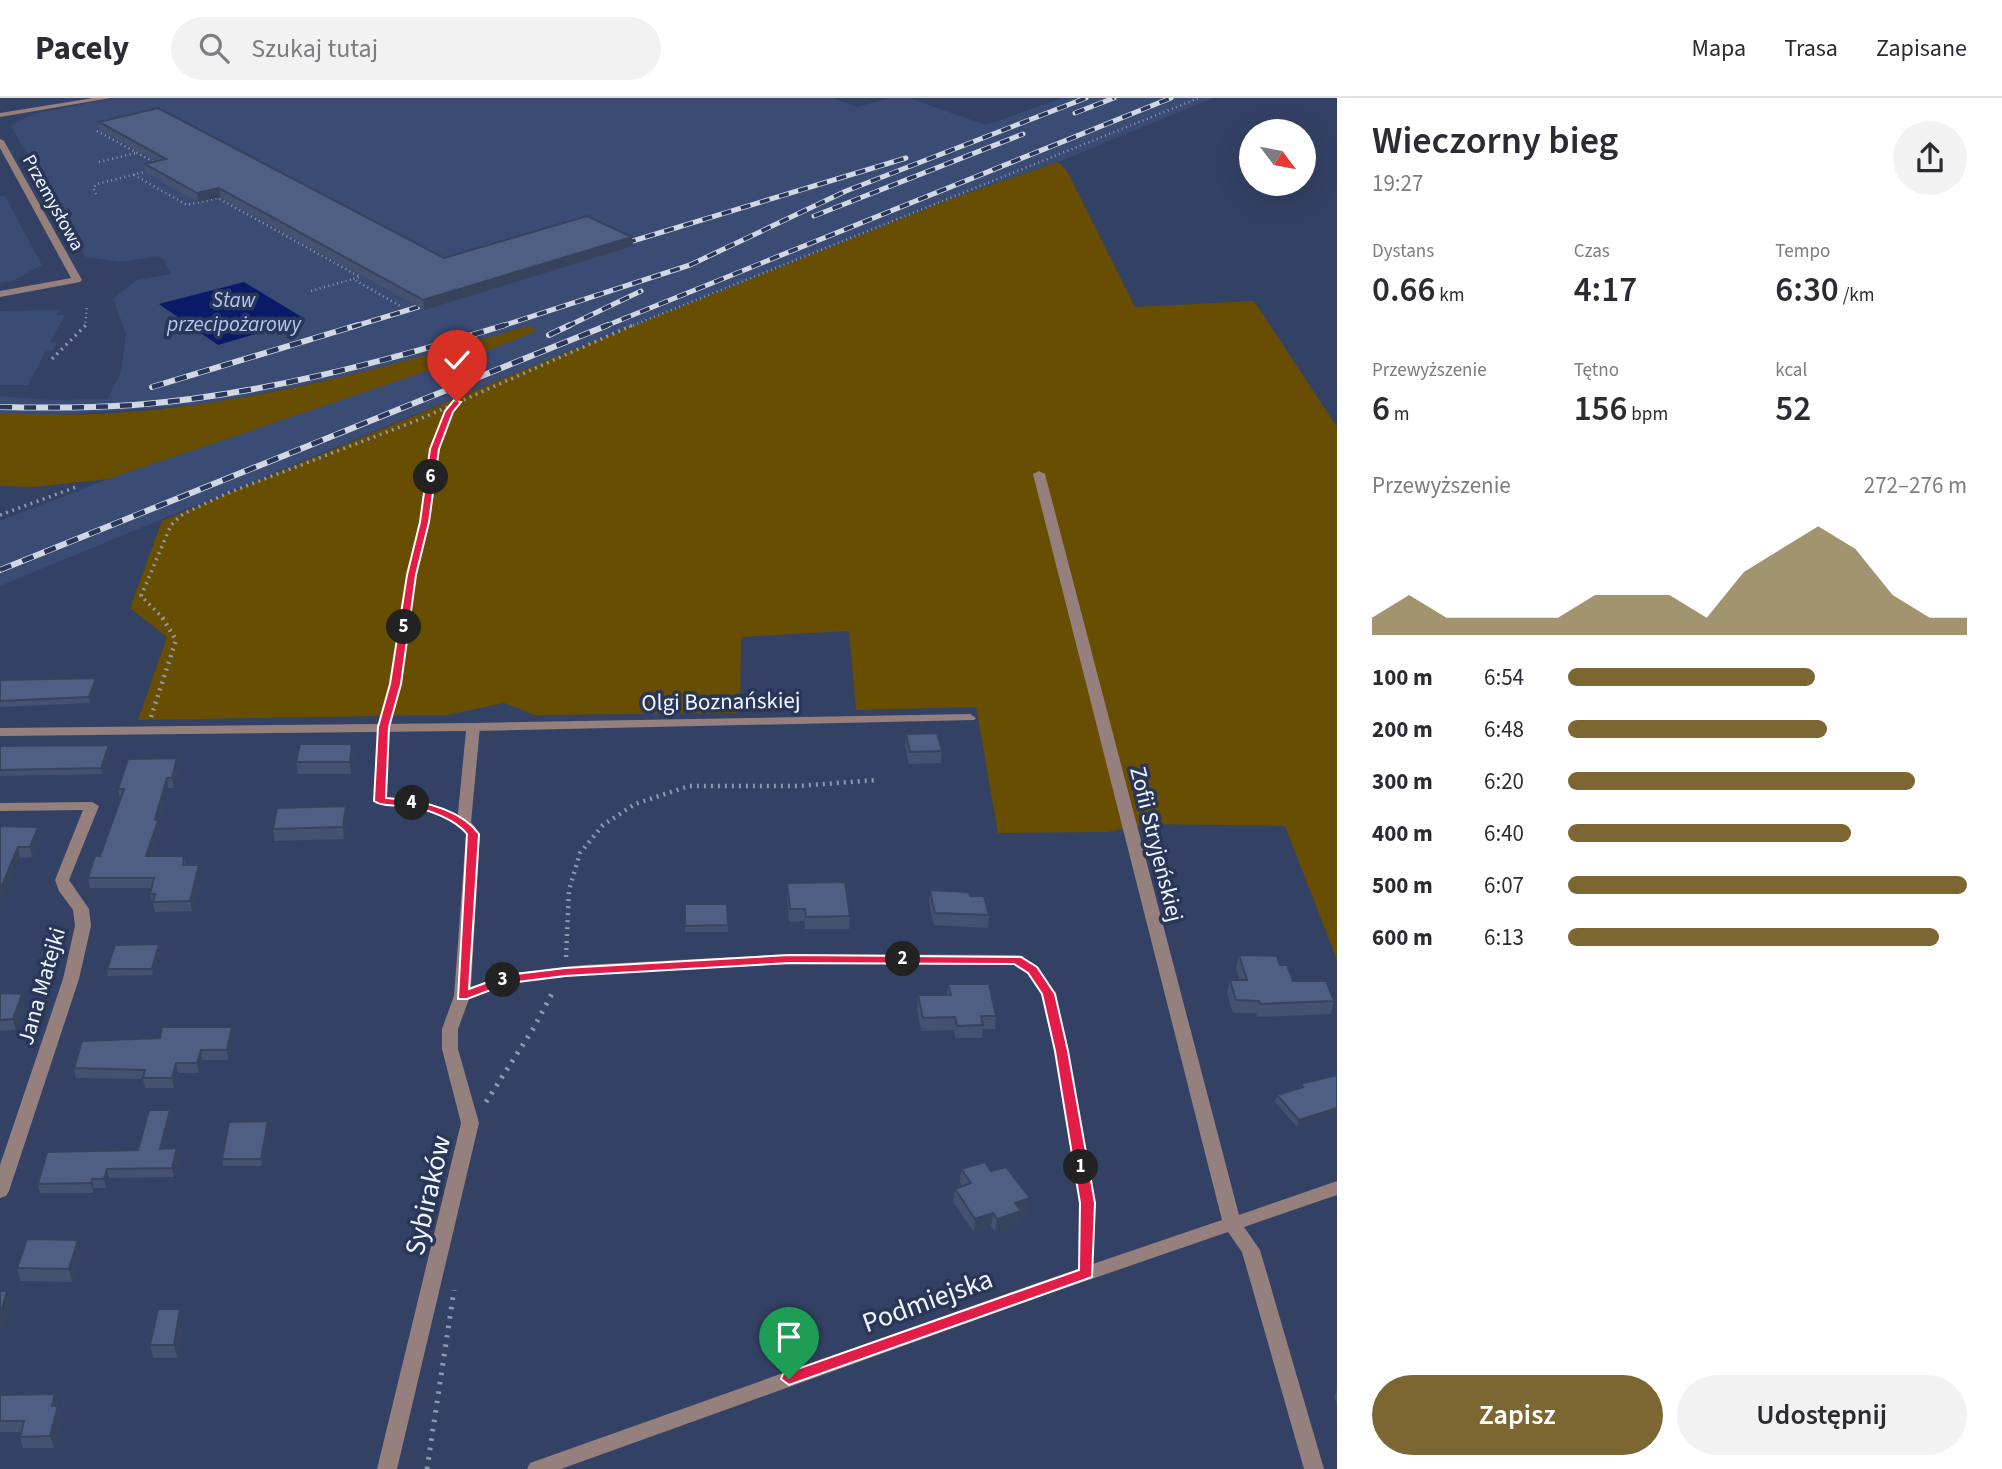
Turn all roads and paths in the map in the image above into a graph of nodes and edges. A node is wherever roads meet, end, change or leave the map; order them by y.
1 (107, 98) edge
2 (1199, 98) edge
3 (0, 115) edge
4 (97, 131) edge
5 (0, 141) edge
6 (137, 153) junction
7 (99, 162) dead end
8 (134, 175) junction
9 (96, 194) dead end
10 (352, 279) junction
11 (311, 291) dead end
12 (0, 294) edge
13 (87, 305) dead end
14 (402, 307) dead end
15 (51, 359) dead end
16 (457, 402) junction
17 (1039, 474) dead end
18 (76, 487) dead end
19 (0, 515) edge
20 (970, 718) dead end
21 (383, 727) junction
22 (473, 727) junction
23 (0, 732) edge
24 (147, 732) junction
25 (877, 780) dead end
26 (0, 807) edge
27 (464, 823) junction
28 (1017, 960) joint
29 (583, 970) junction
30 (565, 972) junction
31 (462, 996) junction
32 (470, 1123) junction
33 (1337, 1188) edge
34 (0, 1191) edge
35 (1232, 1224) junction
36 (1087, 1273) junction
37 (387, 1469) edge
38 (537, 1469) edge
39 (1314, 1469) edge

1 - 3 street
2 - 16 path
4 - 6 path
5 - 12 street, Przemysłowa
6 - 7 path
6 - 8 path
8 - 9 path
8 - 10 path
10 - 11 path
10 - 14 path
13 - 15 path
16 - 21 path
16 - 24 path
17 - 35 street, Zofii Stryjeńskiej
18 - 19 path
20 - 22 lane, Olgi Boznańskiej
21 - 22 street
21 - 24 street
21 - 27 path
22 - 27 street, Sybiraków
23 - 24 street
25 - 30 path
26 - 34 street, Jana Matejki
27 - 31 street, Sybiraków
28 - 29 street
28 - 36 path
29 - 30 street
29 - 32 path
30 - 31 street
31 - 32 street, Sybiraków
32 - 37 street, Sybiraków
33 - 35 street, Podmiejska
35 - 36 street, Podmiejska
35 - 39 street, Zofii Stryjeńskiej
36 - 38 street, Podmiejska

